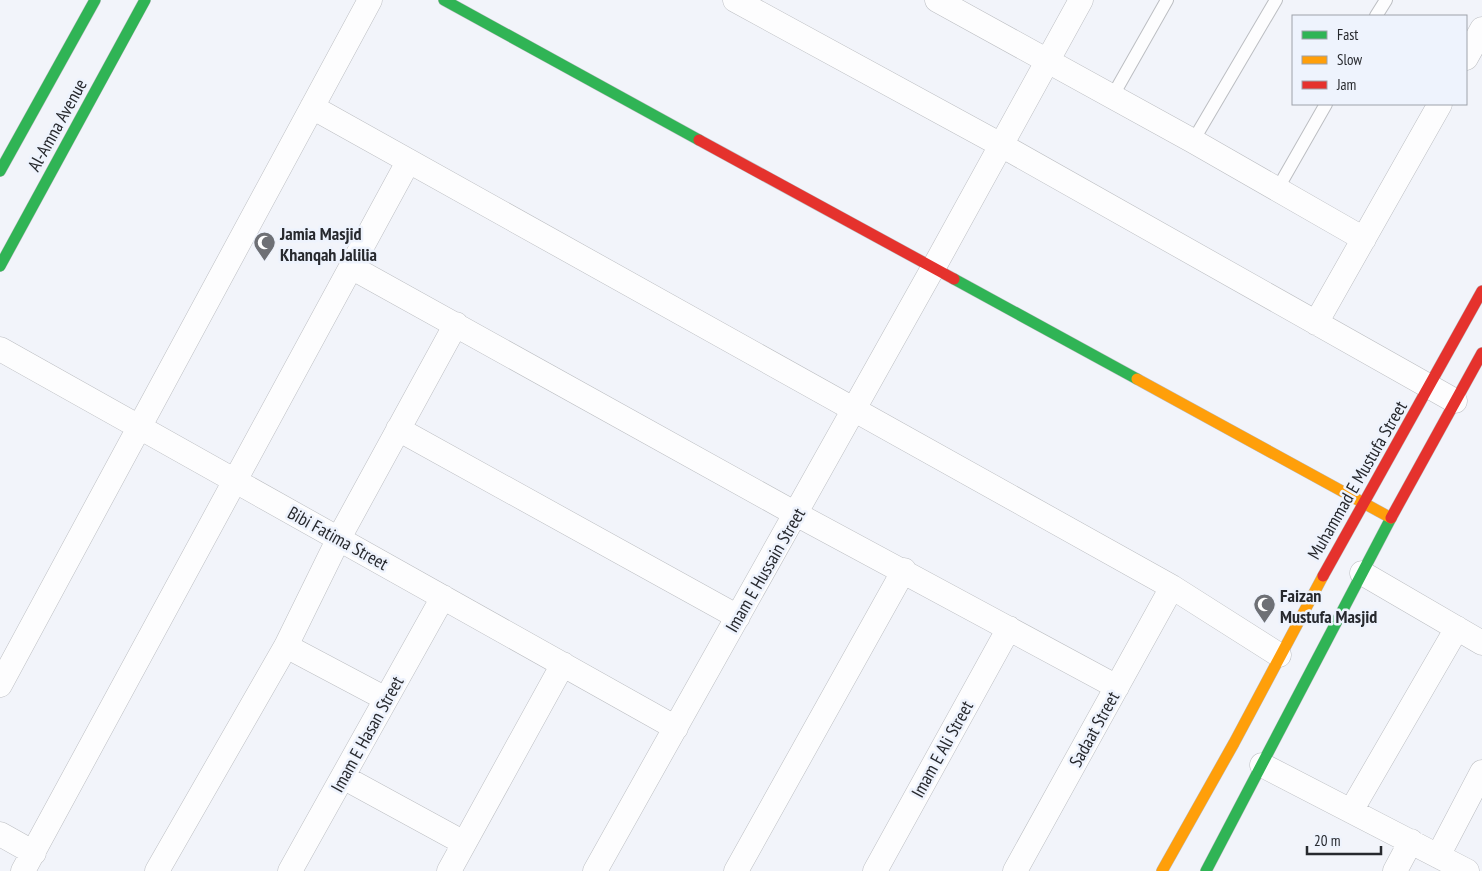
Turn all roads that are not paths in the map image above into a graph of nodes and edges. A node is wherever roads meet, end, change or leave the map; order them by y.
1 (95, 0) edge
2 (145, 0) edge
3 (370, 0) edge
4 (444, 0) edge
5 (735, 0) edge
6 (937, 0) edge
7 (1081, 0) edge
8 (1167, 0) edge
9 (1276, 0) edge
10 (1386, 0) edge
11 (773, 9) edge
12 (1377, 15) edge
13 (1482, 29) edge
14 (1467, 56) edge
15 (1048, 61) junction
16 (1112, 97) junction
17 (1325, 105) edge
18 (1439, 105) edge
19 (312, 107) junction
20 (1193, 141) junction
21 (1001, 145) junction
22 (408, 162) junction
23 (0, 171) edge
24 (1278, 188) junction
25 (1364, 239) junction
26 (0, 266) edge
27 (351, 267) junction
28 (934, 268) junction
29 (1482, 291) edge
30 (456, 324) junction
31 (1316, 324) junction
32 (0, 349) edge
33 (1482, 353) edge
34 (1430, 387) junction
35 (1455, 401) junction
36 (855, 408) junction
37 (138, 426) junction
38 (398, 429) junction
39 (234, 480) junction
40 (1364, 503) junction
41 (796, 514) junction
42 (1390, 518) junction
43 (339, 538) junction
44 (904, 570) junction
45 (1362, 573) junction
46 (1172, 586) junction
47 (443, 597) junction
48 (738, 617) junction
49 (1009, 628) junction
50 (1474, 635) edge
51 (286, 646) junction
52 (1279, 655) junction
53 (563, 664) junction
54 (0, 684) edge
55 (1117, 687) junction
56 (386, 699) junction
57 (676, 728) junction
58 (1262, 765) junction
59 (1482, 772) edge
60 (343, 777) junction
61 (1351, 811) junction
62 (0, 834) edge
63 (1411, 841) junction
64 (464, 844) junction
65 (1438, 856) junction
66 (28, 862) edge
67 (158, 871) edge
68 (290, 871) edge
69 (449, 871) edge
70 (595, 871) edge
71 (736, 871) edge
72 (874, 871) edge
73 (1015, 871) edge
74 (1162, 871) edge
75 (1206, 871) edge
76 (1395, 871) edge
77 (1467, 871) edge

1 - 23 street, Al-Amna Avenue
2 - 26 street, Al-Amna Avenue
3 - 19 street
4 - 28 street
5 - 11 street
6 - 15 street
7 - 15 street, Imam E Hussain Street
8 - 16 lane
9 - 20 lane
10 - 12 lane
11 - 21 street
13 - 14 street
15 - 16 street
15 - 21 street, Imam E Hussain Street
16 - 20 street
17 - 24 lane
18 - 25 street
19 - 22 street
19 - 37 street
20 - 24 street
21 - 28 street, Imam E Hussain Street
21 - 31 street
22 - 27 street
22 - 36 street
24 - 25 street
25 - 31 street
27 - 30 street
27 - 39 street
28 - 36 street, Imam E Hussain Street
28 - 40 street
29 - 34 street, Muhammad E Mustufa Street
30 - 38 street
30 - 41 street
31 - 34 street
32 - 37 street, Bibi Fatima Street
33 - 35 street
34 - 35 street
34 - 40 street, Muhammad E Mustufa Street
35 - 42 street
36 - 41 street, Imam E Hussain Street
36 - 46 street
37 - 39 street, Bibi Fatima Street
37 - 54 street
38 - 43 street
38 - 48 street
39 - 43 street, Bibi Fatima Street
39 - 66 street
40 - 42 street
40 - 52 street, Muhammad E Mustufa Street
41 - 44 street
41 - 48 street, Imam E Hussain Street
42 - 45 street
43 - 47 street, Bibi Fatima Street
43 - 51 street
44 - 49 street
44 - 71 street
45 - 50 street
45 - 58 street
46 - 52 street
46 - 55 street, Sadaat Street
47 - 53 street, Bibi Fatima Street
47 - 56 street, Imam E Hasan Street
48 - 57 street, Imam E Hussain Street
49 - 55 street
49 - 72 street, Imam E Ali Street
50 - 61 street
51 - 56 street
51 - 67 street
52 - 74 street, Muhammad E Mustufa Street
53 - 57 street, Bibi Fatima Street
53 - 64 street
55 - 73 street, Sadaat Street
56 - 60 street, Imam E Hasan Street
57 - 70 street, Imam E Hussain Street
58 - 61 street
58 - 75 street
59 - 65 street
60 - 64 street
60 - 68 street, Imam E Hasan Street
61 - 63 street
62 - 66 street
63 - 65 street
63 - 76 street
64 - 69 street
65 - 77 street

